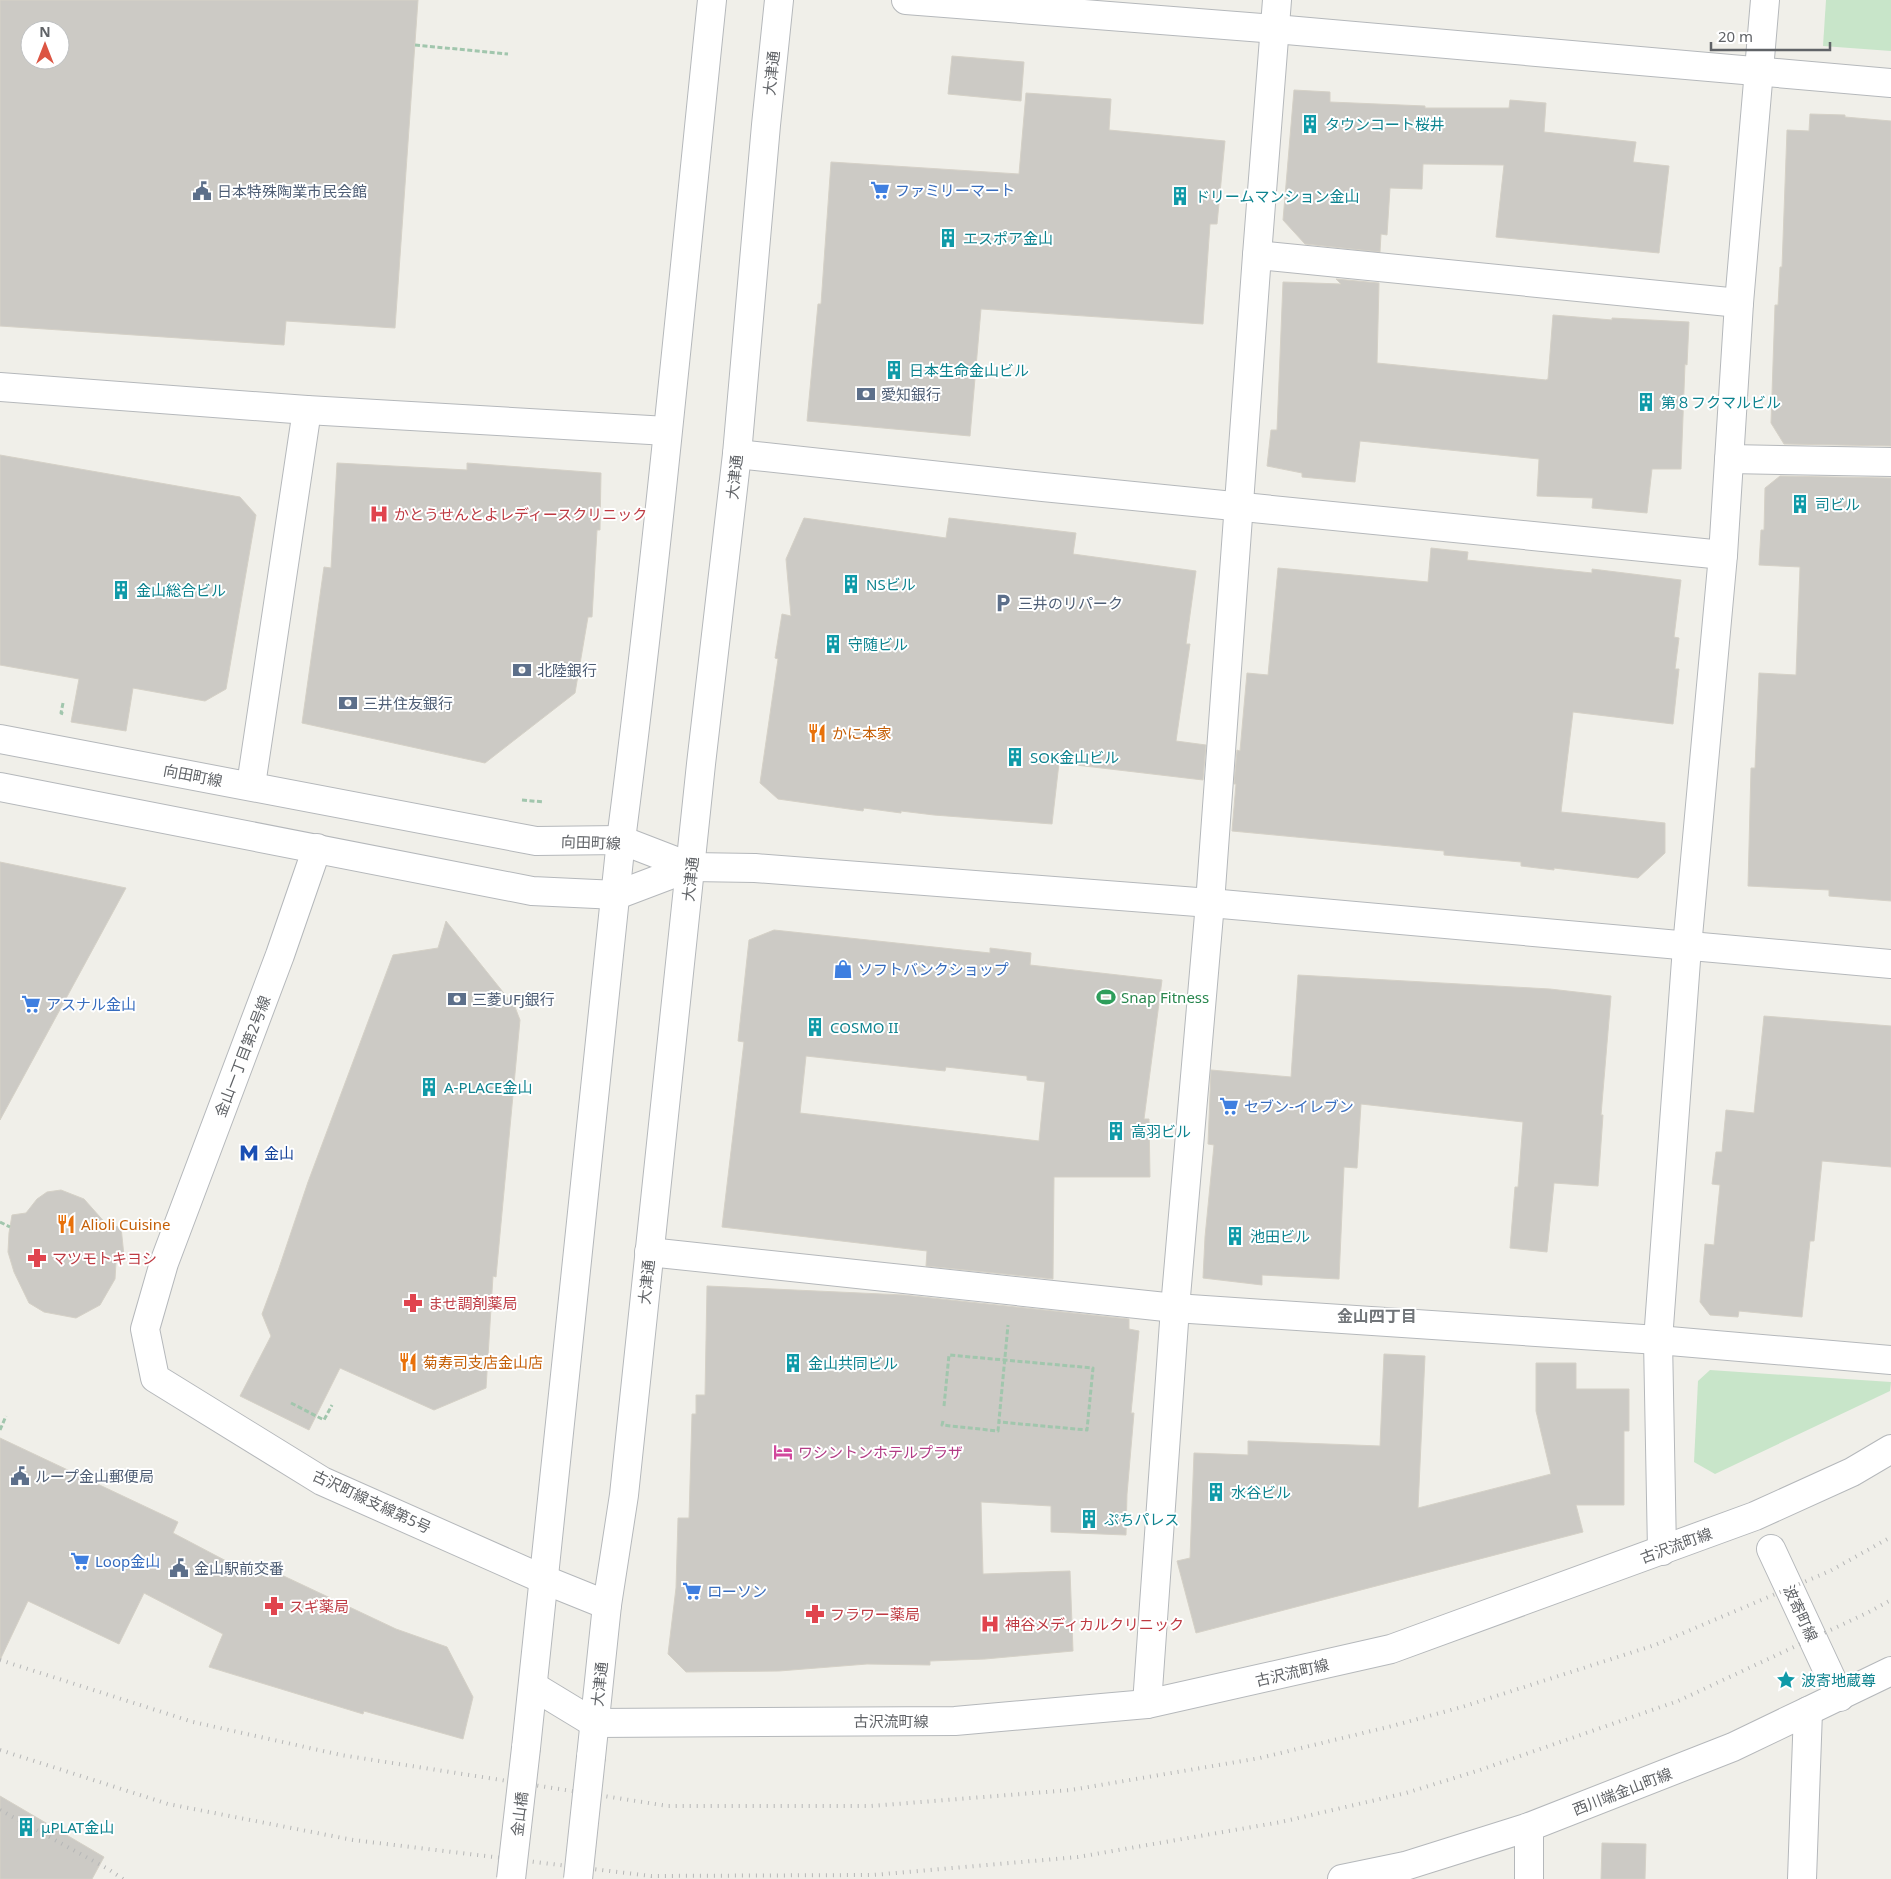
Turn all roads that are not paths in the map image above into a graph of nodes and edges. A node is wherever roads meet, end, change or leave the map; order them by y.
1 (712, 0) edge
2 (779, 0) edge
3 (906, 0) edge
4 (1277, 0) edge
5 (1765, 0) edge
6 (1275, 29) junction
7 (1760, 70) junction
8 (1891, 83) edge
9 (1257, 255) junction
10 (1740, 303) junction
11 (0, 387) edge
12 (307, 410) junction
13 (667, 431) junction
14 (737, 454) junction
15 (1729, 459) junction
16 (1891, 462) edge
17 (1240, 507) junction
18 (1723, 555) junction
19 (0, 739) edge
20 (251, 785) junction
21 (0, 787) edge
22 (621, 840) junction
23 (317, 848) junction
24 (691, 867) junction
25 (616, 895) junction
26 (1210, 903) junction
27 (1687, 947) junction
28 (1891, 964) edge
29 (649, 1252) junction
30 (1175, 1308) junction
31 (1658, 1340) junction
32 (1891, 1360) edge
33 (155, 1378) joint
34 (1891, 1449) edge
35 (1662, 1551) junction
36 (1775, 1558) dead end
37 (545, 1580) junction
38 (607, 1605) junction
39 (1891, 1671) edge
40 (533, 1686) junction
41 (1840, 1697) junction
42 (1147, 1704) junction
43 (1808, 1711) junction
44 (594, 1723) junction
45 (1529, 1826) junction
46 (511, 1879) edge
47 (578, 1879) edge
48 (1342, 1879) edge
49 (1529, 1879) edge
50 (1802, 1879) edge

1 - 13 street
2 - 14 street, 大津通
3 - 6 street
4 - 6 street
5 - 7 street
6 - 7 street
6 - 9 street
7 - 8 street
7 - 10 street
9 - 10 street
9 - 17 street
10 - 15 street
11 - 12 street
12 - 13 street
12 - 20 street
13 - 22 street
14 - 17 street
14 - 24 street, 大津通
15 - 16 street
15 - 18 street
17 - 18 street
17 - 26 street
18 - 27 street
19 - 20 street, 向田町線
20 - 22 street, 向田町線
21 - 23 street
22 - 24 street, 向田町線
22 - 25 street
23 - 25 street
23 - 33 street, 金山一丁目第2号線
24 - 25 street
24 - 26 street
24 - 29 street, 大津通
25 - 37 street
26 - 27 street
26 - 30 street
27 - 28 street
27 - 31 street
29 - 30 street
29 - 38 street, 大津通
30 - 31 street
30 - 42 street
31 - 32 street
31 - 35 street
33 - 37 street, 古沢町線支線第5号
34 - 35 street, 古沢流町線
35 - 42 street, 古沢流町線
36 - 41 street, 波寄町線
37 - 38 street, 古沢町線支線第5号
37 - 40 street
38 - 44 street, 大津通
39 - 41 street, 西川端金山町線
40 - 44 street
40 - 46 street, 金山橋, bridge
41 - 43 street, 西川端金山町線
42 - 44 street, 古沢流町線
43 - 45 street, 西川端金山町線
43 - 50 street
44 - 47 street, 大津通, bridge
45 - 48 street, 西川端金山町線
45 - 49 street

